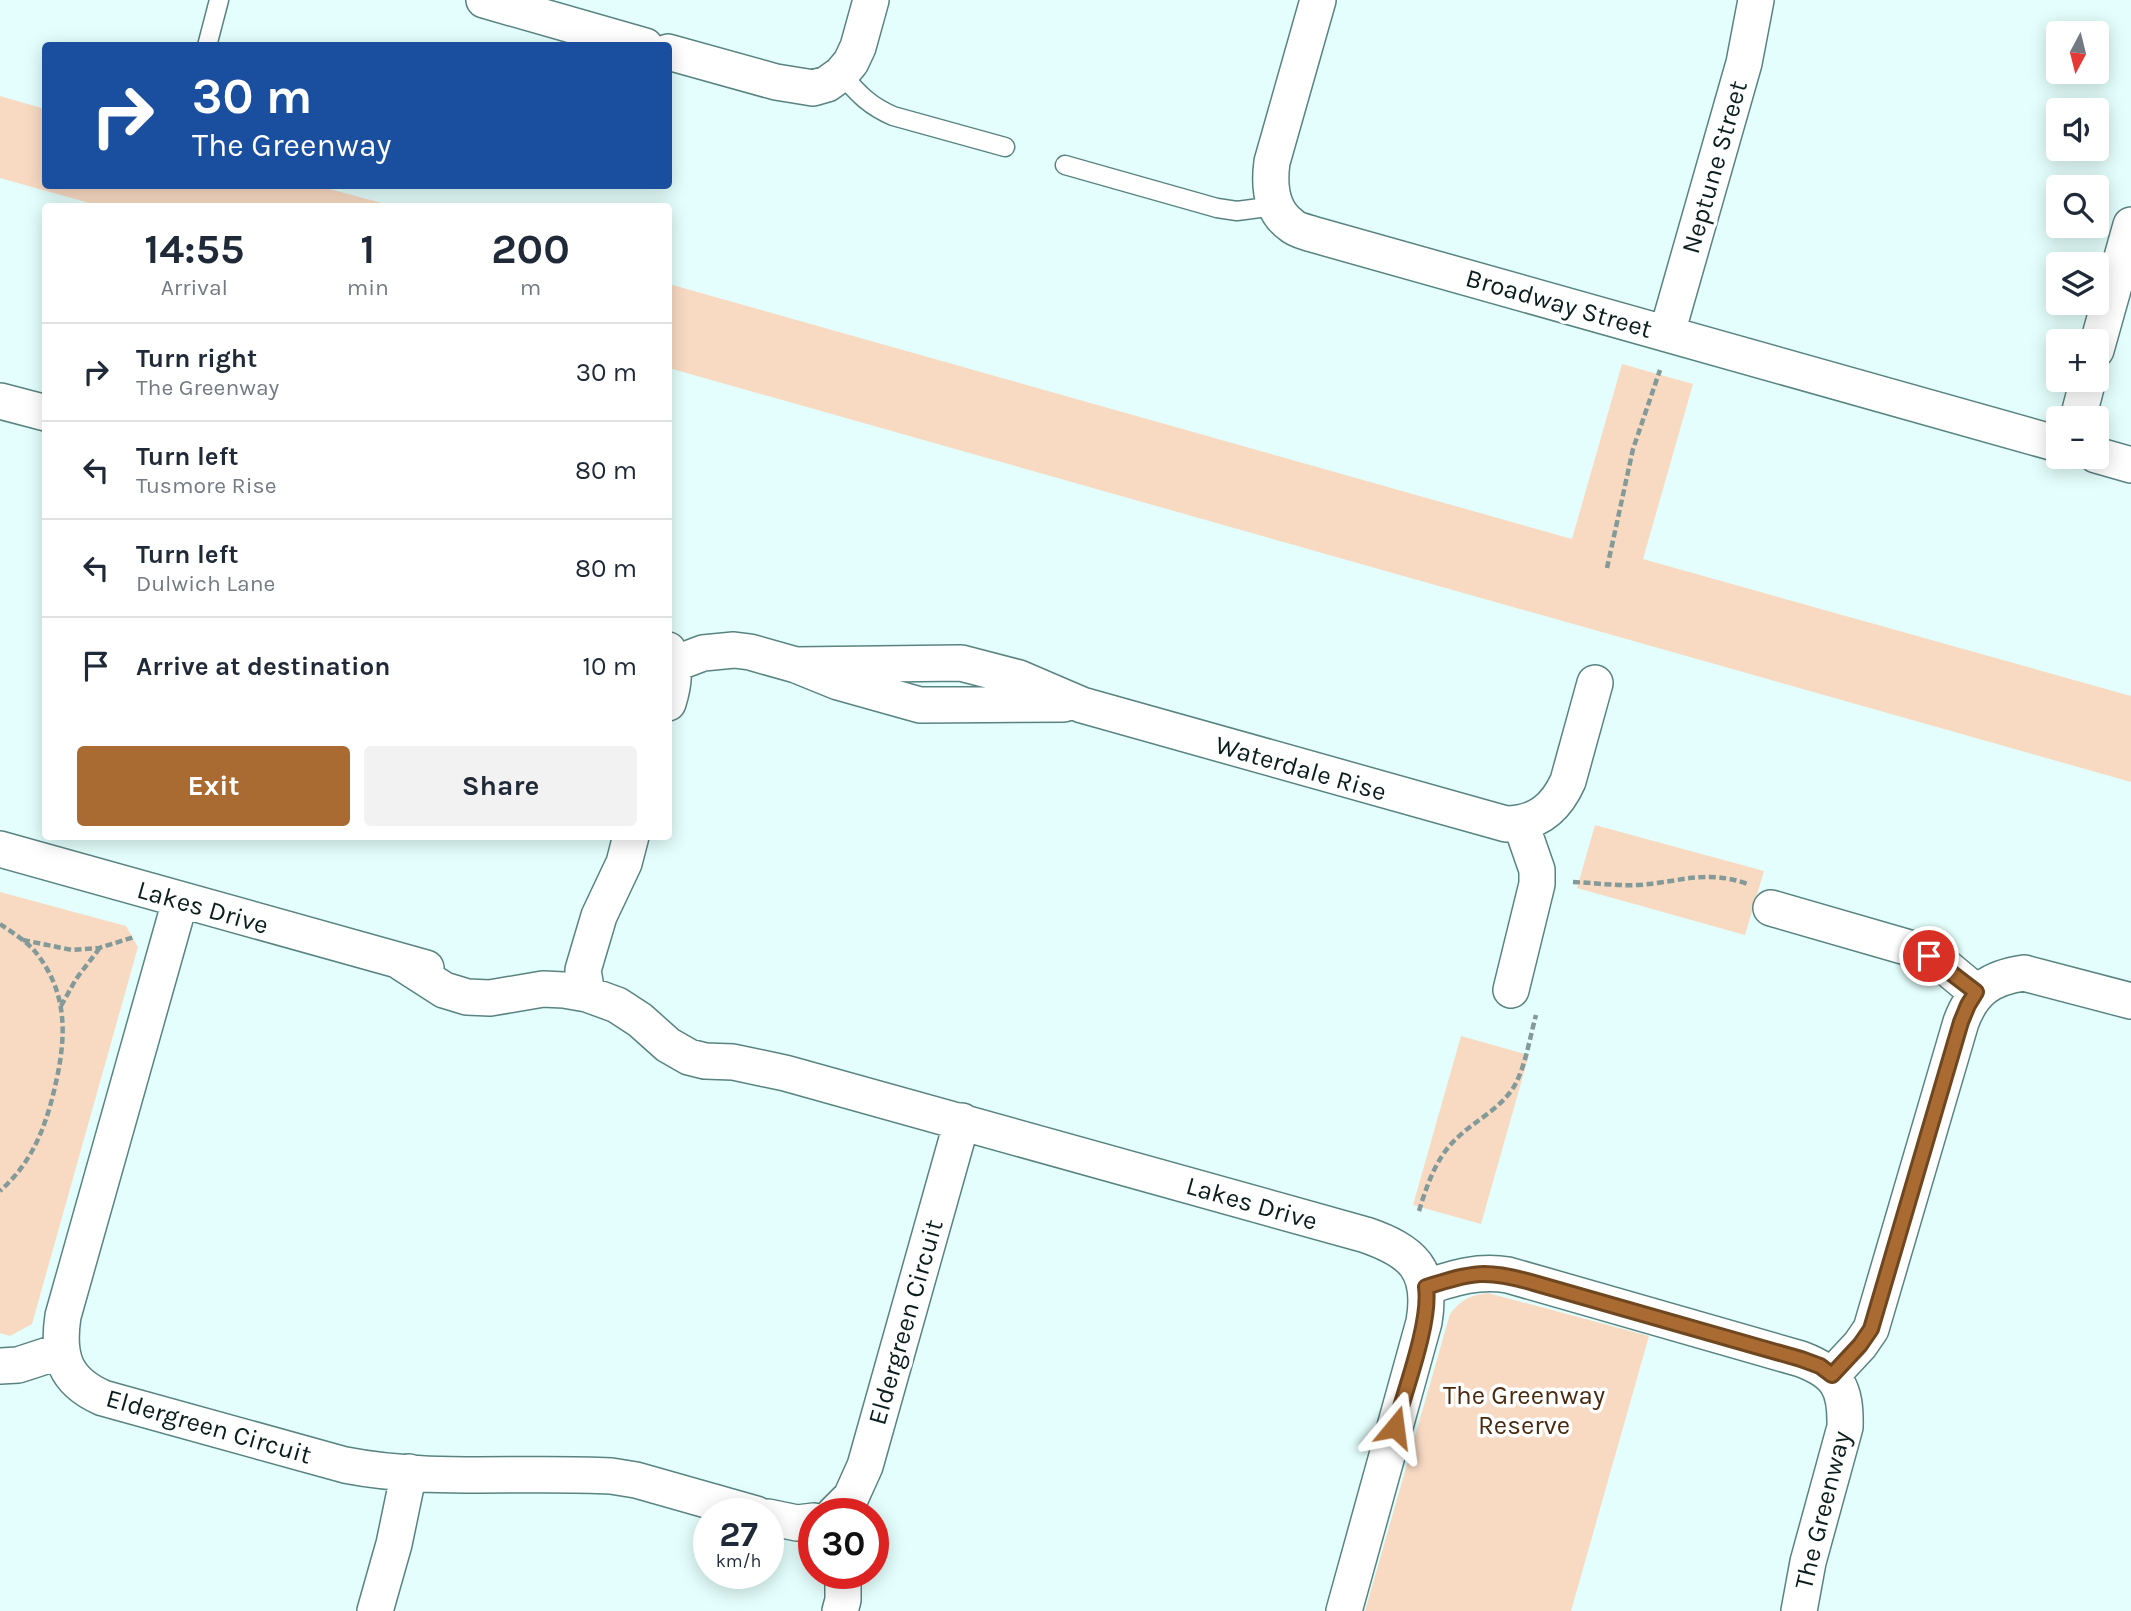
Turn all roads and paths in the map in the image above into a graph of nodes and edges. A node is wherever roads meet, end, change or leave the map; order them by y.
1 (219, 0) edge
2 (484, 0) edge
3 (871, 0) edge
4 (1318, 0) edge
5 (1756, 0) edge
6 (208, 42) edge
7 (631, 42) edge
8 (672, 53) edge
9 (841, 74) junction
10 (1005, 147) dead end
11 (1065, 165) dead end
12 (1275, 206) junction
13 (2131, 225) edge
14 (2102, 329) edge
15 (1664, 349) junction
16 (0, 401) edge
17 (42, 412) edge
18 (2046, 441) edge
19 (2109, 459) edge
20 (2131, 465) edge
21 (1607, 568) dead end
22 (672, 657) edge
23 (1595, 683) dead end
24 (1521, 824) junction
25 (1, 850) edge
26 (627, 850) edge
27 (1570, 895) dead end
28 (180, 901) junction
29 (1772, 908) joint
30 (0, 924) edge
31 (99, 948) dead end
32 (592, 980) junction
33 (1511, 990) dead end
34 (1976, 992) junction
35 (2131, 1001) edge
36 (61, 1007) junction
37 (1536, 1013) dead end
38 (962, 1121) junction
39 (0, 1191) edge
40 (1419, 1210) dead end
41 (1426, 1287) junction
42 (61, 1351) junction
43 (0, 1366) edge
44 (1832, 1375) junction
45 (409, 1472) junction
46 (699, 1498) edge
47 (850, 1498) edge
48 (843, 1589) edge
49 (375, 1611) edge
50 (840, 1611) edge
51 (1345, 1611) edge
52 (1799, 1611) edge

1 - 6 lane
2 - 7 street
3 - 9 street
4 - 12 street
5 - 15 street, Neptune Street
8 - 9 street
9 - 10 lane
11 - 12 lane
12 - 15 street, Broadway Street
13 - 14 street
15 - 18 street, Broadway Street
15 - 21 path
16 - 17 street
19 - 20 street
22 - 24 street, Waterdale Rise
23 - 24 street
24 - 33 street
25 - 28 street, Lakes Drive
26 - 32 street
27 - 29 path
28 - 32 street, Lakes Drive
28 - 42 street
29 - 34 street
30 - 36 path
31 - 36 path
32 - 38 street, Lakes Drive
34 - 35 street
34 - 44 street
36 - 39 path
37 - 40 path
38 - 41 street, Lakes Drive
38 - 47 street, Eldergreen Circuit
41 - 44 street
41 - 51 street
42 - 43 street
42 - 45 street, Eldergreen Circuit
44 - 52 street, The Greenway
45 - 46 street, Eldergreen Circuit
45 - 49 street
48 - 50 street

